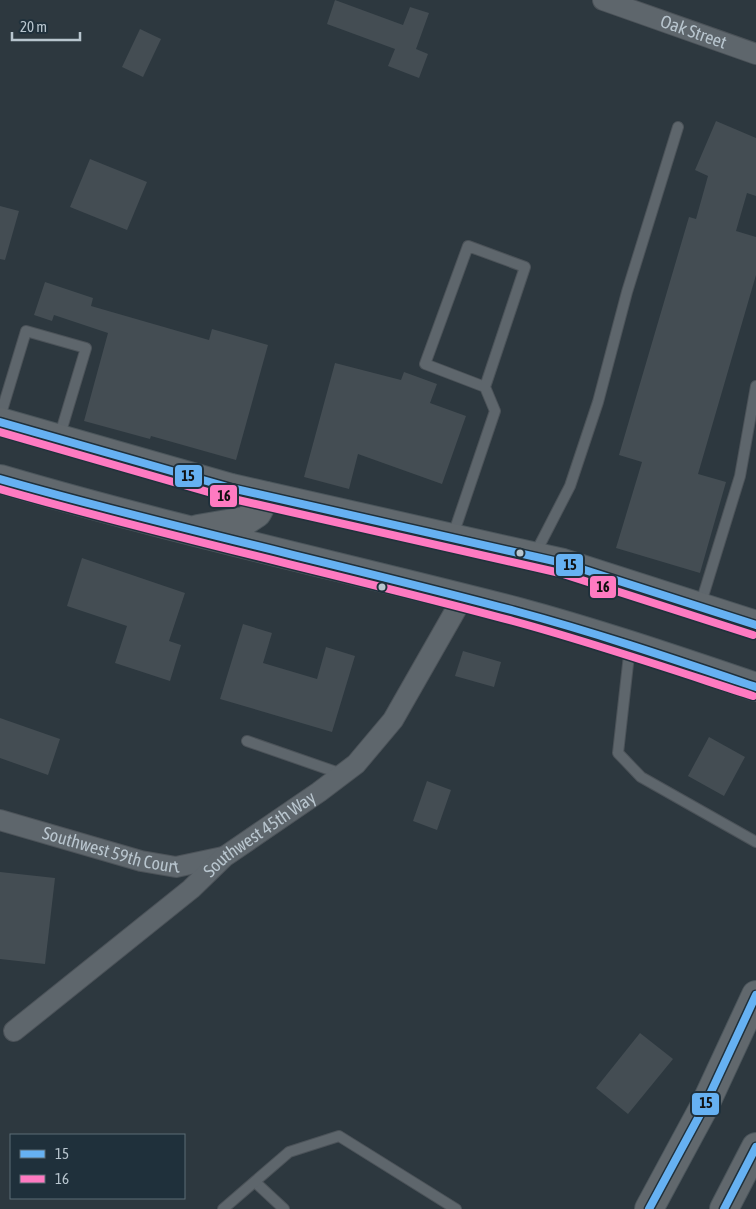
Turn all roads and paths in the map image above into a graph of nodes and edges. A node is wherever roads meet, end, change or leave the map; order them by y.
1 (603, 0) edge
2 (756, 54) edge
3 (678, 127) dead end
4 (756, 386) edge
5 (485, 387) junction
6 (0, 417) edge
7 (0, 422) edge
8 (59, 439) junction
9 (0, 479) edge
10 (266, 496) junction
11 (186, 530) junction
12 (452, 539) junction
13 (534, 557) junction
14 (462, 599) junction
15 (700, 607) junction
16 (756, 624) edge
17 (630, 645) junction
18 (756, 687) edge
19 (247, 741) dead end
20 (342, 774) junction
21 (0, 820) edge
22 (756, 842) edge
23 (224, 857) junction
24 (756, 995) edge
25 (14, 1031) dead end
26 (756, 1147) edge
27 (254, 1182) junction
28 (223, 1209) edge
29 (284, 1209) edge
30 (456, 1209) edge
31 (649, 1209) edge
32 (724, 1209) edge

1 - 2 street, Oak Street
3 - 13 lane
4 - 15 lane
5 - 5 lane
5 - 12 lane
6 - 8 lane
7 - 8 main road
8 - 10 main road
9 - 11 main road
10 - 11 main road
10 - 12 main road
11 - 14 main road
12 - 13 main road
13 - 15 main road
14 - 17 main road
14 - 20 street, Southwest 45th Way
15 - 16 main road
17 - 18 main road
17 - 22 lane
19 - 20 lane
20 - 23 street, Southwest 45th Way
21 - 23 street, Southwest 59th Court
23 - 25 street, Southwest 45th Way
24 - 31 main road
26 - 32 main road
27 - 28 lane
27 - 29 lane
27 - 30 lane

